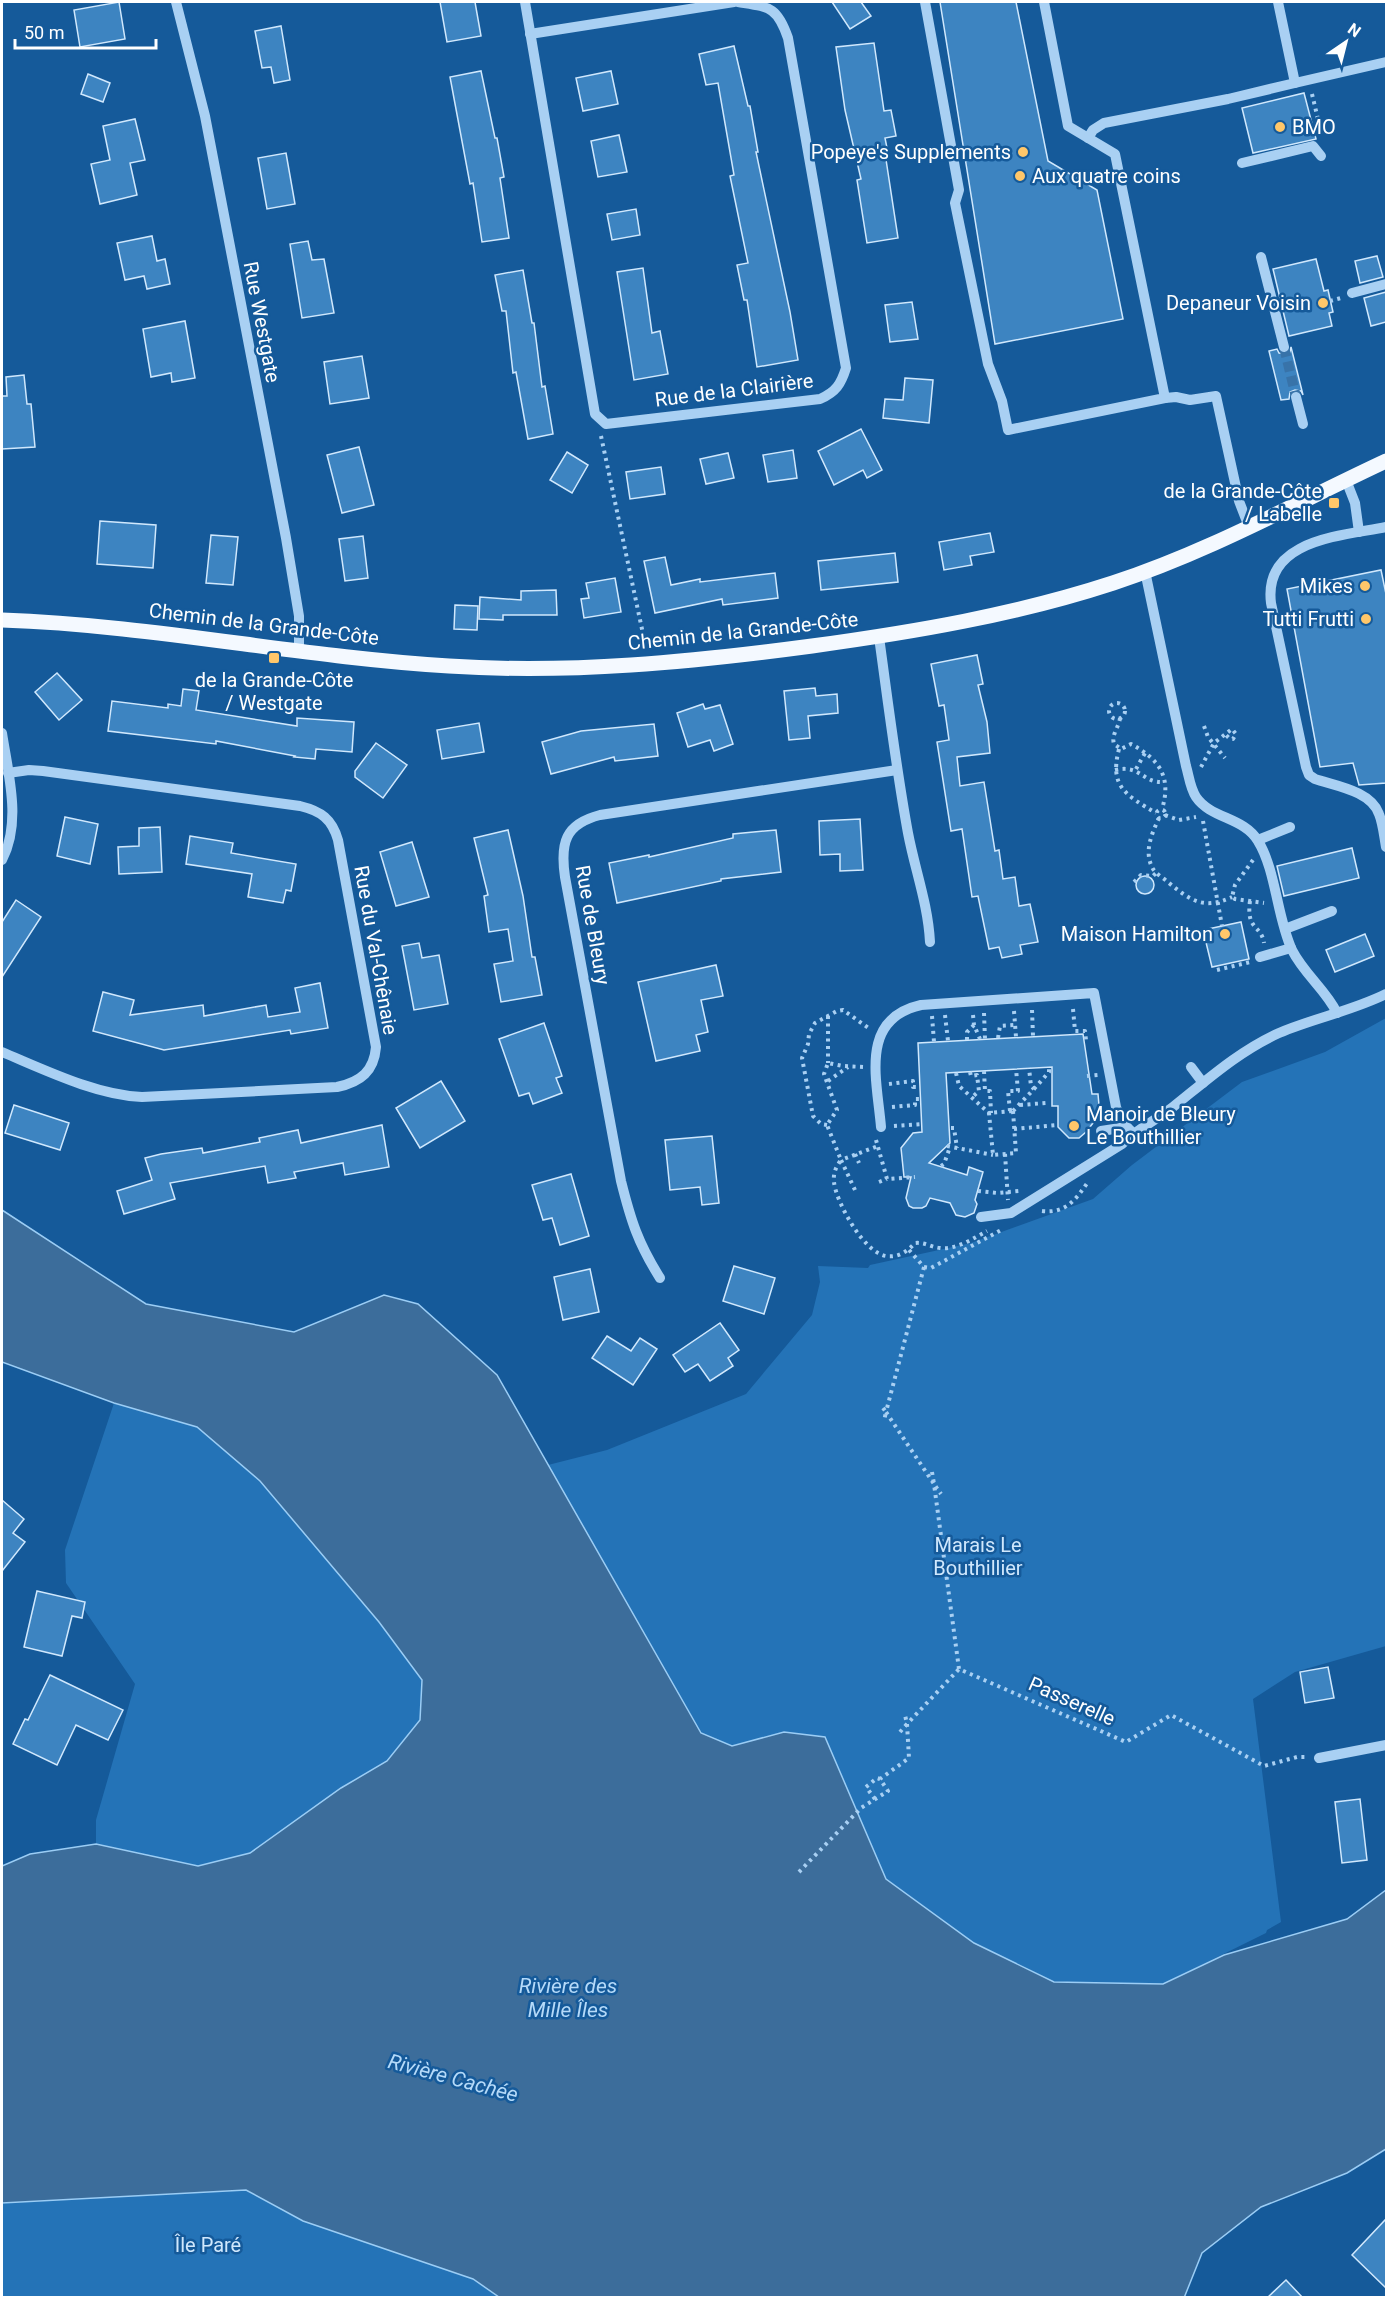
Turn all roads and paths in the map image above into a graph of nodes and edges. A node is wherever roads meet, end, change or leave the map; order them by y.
1 (176, 2) edge
2 (525, 2) edge
3 (736, 2) edge
4 (925, 2) edge
5 (1044, 2) edge
6 (1278, 2) edge
7 (530, 34) junction
8 (1386, 62) edge
9 (1295, 83) junction
10 (1310, 88) dead end
11 (1088, 138) junction
12 (1323, 143) dead end
13 (1321, 156) dead end
14 (1242, 163) dead end
15 (1261, 257) dead end
16 (1386, 284) edge
17 (1352, 293) dead end
18 (1284, 347) tunnel mouth
19 (1296, 397) tunnel mouth
20 (1165, 398) junction
21 (606, 424) junction
22 (1303, 424) dead end
23 (1386, 461) edge
24 (1346, 480) junction
25 (1249, 527) junction
26 (1386, 527) edge
27 (1359, 532) junction
28 (1145, 571) junction
29 (2, 620) edge
30 (879, 637) junction
31 (299, 651) junction
32 (647, 652) dead end
33 (1120, 718) junction
34 (1204, 726) dead end
35 (2, 733) edge
36 (1226, 735) dead end
37 (1214, 743) junction
38 (1119, 749) junction
39 (1145, 753) junction
40 (1226, 758) dead end
41 (897, 770) junction
42 (1115, 770) junction
43 (1136, 770) junction
44 (1196, 770) dead end
45 (8, 773) junction
46 (1164, 782) junction
47 (1162, 809) junction
48 (1156, 813) junction
49 (1165, 815) junction
50 (1159, 818) junction
51 (1290, 827) dead end
52 (1258, 840) junction
53 (1386, 847) edge
54 (1258, 853) dead end
55 (2, 860) edge
56 (1156, 873) junction
57 (1134, 882) dead end
58 (1232, 897) junction
59 (1217, 901) junction
60 (1250, 901) junction
61 (1271, 905) dead end
62 (1332, 911) dead end
63 (1222, 926) dead end
64 (1285, 929) junction
65 (930, 942) dead end
66 (1291, 948) junction
67 (1257, 953) junction
68 (1217, 970) dead end
69 (1386, 994) edge
70 (1072, 999) dead end
71 (1337, 1014) junction
72 (828, 1016) junction
73 (1033, 1024) dead end
74 (985, 1029) dead end
75 (947, 1033) dead end
76 (933, 1034) dead end
77 (880, 1035) junction
78 (1033, 1036) dead end
79 (1016, 1037) dead end
80 (998, 1038) dead end
81 (967, 1040) dead end
82 (1086, 1040) dead end
83 (948, 1041) dead end
84 (934, 1042) dead end
85 (2, 1052) edge
86 (828, 1063) junction
87 (1049, 1067) dead end
88 (1191, 1067) dead end
89 (1029, 1068) dead end
90 (1016, 1069) dead end
91 (984, 1071) dead end
92 (970, 1072) dead end
93 (956, 1073) dead end
94 (828, 1081) junction
95 (906, 1083) dead end
96 (1203, 1083) junction
97 (920, 1087) dead end
98 (1034, 1089) junction
99 (971, 1098) junction
100 (921, 1100) dead end
101 (1046, 1103) dead end
102 (1020, 1105) junction
103 (908, 1106) dead end
104 (1011, 1111) junction
105 (990, 1113) junction
106 (923, 1124) dead end
107 (827, 1125) junction
108 (910, 1125) dead end
109 (1058, 1125) dead end
110 (951, 1128) dead end
111 (1014, 1129) junction
112 (878, 1130) joint
113 (1130, 1130) junction
114 (1101, 1131) dead end
115 (878, 1146) junction
116 (957, 1148) junction
117 (855, 1154) junction
118 (1005, 1154) junction
119 (993, 1155) junction
120 (841, 1160) junction
121 (859, 1163) dead end
122 (941, 1166) dead end
123 (915, 1177) dead end
124 (887, 1179) junction
125 (879, 1182) dead end
126 (855, 1190) dead end
127 (978, 1191) dead end
128 (1019, 1191) dead end
129 (1008, 1192) junction
130 (1008, 1207) dead end
131 (981, 1217) dead end
132 (1004, 1223) dead end
133 (909, 1250) junction
134 (660, 1278) dead end
135 (883, 1407) dead end
136 (886, 1412) junction
137 (884, 1421) dead end
138 (932, 1472) dead end
139 (934, 1484) junction
140 (941, 1494) dead end
141 (959, 1669) junction
142 (905, 1715) dead end
143 (908, 1724) junction
144 (900, 1732) dead end
145 (1386, 1745) edge
146 (1319, 1758) joint
147 (880, 1779) junction
148 (875, 1799) junction
149 (799, 1872) dead end

1 - 31 street, Rue Westgate
2 - 7 street
3 - 7 street, Rue de la Clairière
3 - 21 street, Rue de la Clairière
4 - 20 street
5 - 11 street
6 - 9 street
7 - 21 street
8 - 9 street
9 - 11 street
10 - 12 path
11 - 20 street
13 - 14 street
15 - 18 street
16 - 17 street
19 - 22 street
20 - 25 street
21 - 32 path
23 - 24 main road, Chemin de la Grande-Côte
24 - 25 main road, Chemin de la Grande-Côte
24 - 27 street
25 - 28 main road, Chemin de la Grande-Côte
26 - 27 street
27 - 53 street
28 - 30 main road, Chemin de la Grande-Côte
28 - 52 street
29 - 31 main road, Chemin de la Grande-Côte
30 - 31 main road, Chemin de la Grande-Côte
30 - 41 street
33 - 33 path
33 - 38 path
34 - 37 path
35 - 45 street
36 - 37 path
37 - 40 path
37 - 44 path
38 - 39 path
38 - 42 path
39 - 43 path
39 - 46 path
41 - 65 street
41 - 134 street, Rue de Bleury
42 - 43 path
42 - 48 path
43 - 46 path
45 - 55 street
45 - 85 street, Rue du Val-Chênaie
46 - 47 path
47 - 48 path
47 - 49 path
48 - 50 path
49 - 50 path
49 - 59 path
50 - 56 path
51 - 52 street
52 - 64 street
54 - 58 path
56 - 57 path
56 - 59 path
58 - 59 path
58 - 60 path
59 - 63 path
60 - 61 path
60 - 67 path
62 - 64 street
64 - 66 street
66 - 67 street
66 - 71 street
67 - 68 path
69 - 71 street
70 - 82 path
71 - 96 street
72 - 77 path
72 - 86 path
72 - 107 path
73 - 78 path
74 - 81 path
75 - 83 path
76 - 84 path
77 - 112 street
77 - 113 street
79 - 80 path
86 - 94 path
86 - 94 path
87 - 98 path
88 - 96 street
89 - 98 path
90 - 104 path
91 - 105 path
92 - 99 path
93 - 99 path
94 - 107 path
95 - 97 path
96 - 113 street
98 - 102 path
99 - 105 path
100 - 103 path
101 - 102 path
102 - 104 path
104 - 105 path
104 - 111 path
105 - 119 path
106 - 108 path
107 - 120 path
109 - 111 path
110 - 116 path
111 - 118 path
112 - 115 path
113 - 114 street
113 - 131 street
115 - 117 path
115 - 124 path
116 - 119 path
116 - 122 path
117 - 120 path
117 - 121 path
118 - 119 path
118 - 129 path
120 - 126 path
120 - 133 path
123 - 124 path
124 - 125 path
127 - 129 path
128 - 129 path
129 - 130 path
132 - 133 path
133 - 136 path
135 - 136 path
136 - 137 path
136 - 139 path
138 - 139 path
139 - 140 path
139 - 141 path
141 - 143 path
141 - 146 path, Passerelle
142 - 143 path
143 - 144 path
143 - 147 path
145 - 146 street
147 - 148 path
147 - 148 path
148 - 149 path

